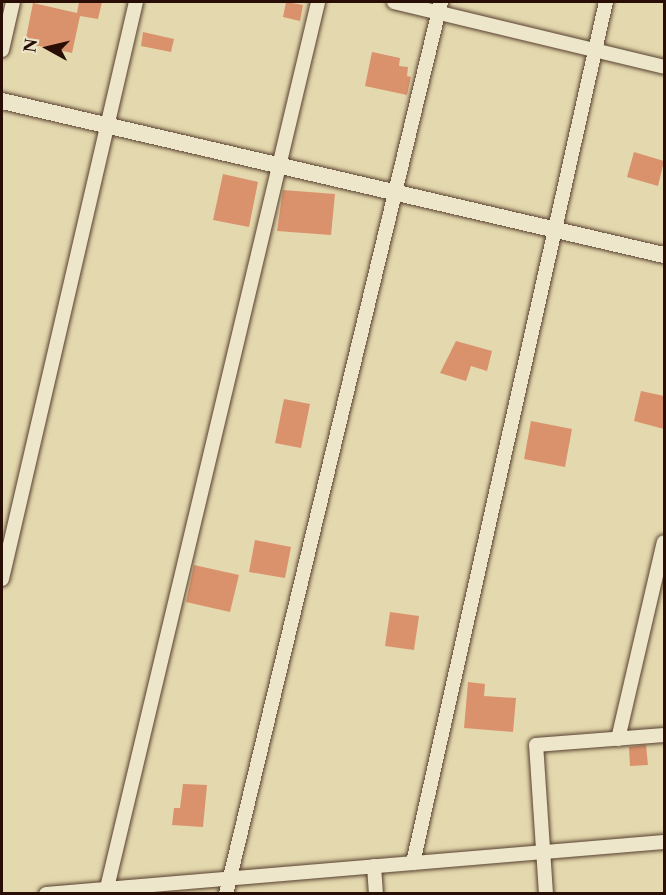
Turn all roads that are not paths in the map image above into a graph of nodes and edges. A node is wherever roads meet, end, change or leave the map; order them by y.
1 (13, 2) edge
2 (136, 2) edge
3 (318, 2) edge
4 (394, 2) edge
5 (606, 2) edge
6 (439, 7) edge
7 (2, 50) edge
8 (595, 50) junction
9 (664, 67) edge
10 (2, 101) edge
11 (107, 125) junction
12 (279, 165) junction
13 (395, 192) junction
14 (555, 230) junction
15 (664, 255) edge
16 (664, 542) edge
17 (2, 579) edge
18 (664, 735) edge
19 (618, 739) junction
20 (664, 842) edge
21 (543, 852) junction
22 (413, 863) junction
23 (374, 866) junction
24 (229, 878) junction
25 (107, 888) junction
26 (46, 894) edge
27 (226, 894) edge
28 (376, 894) edge
29 (546, 894) edge

1 - 7 street
2 - 11 street
3 - 12 street
4 - 6 street
5 - 8 street
6 - 8 street
6 - 13 street
8 - 9 street
8 - 14 street
10 - 11 street
11 - 12 street
11 - 17 street
12 - 13 street
12 - 25 street
13 - 14 street
13 - 24 street
14 - 15 street
14 - 22 street
16 - 19 street
18 - 19 street
19 - 21 street
20 - 21 street
21 - 22 street
21 - 29 street
22 - 23 street
23 - 24 street
23 - 28 street
24 - 25 street
24 - 27 street
25 - 26 street

